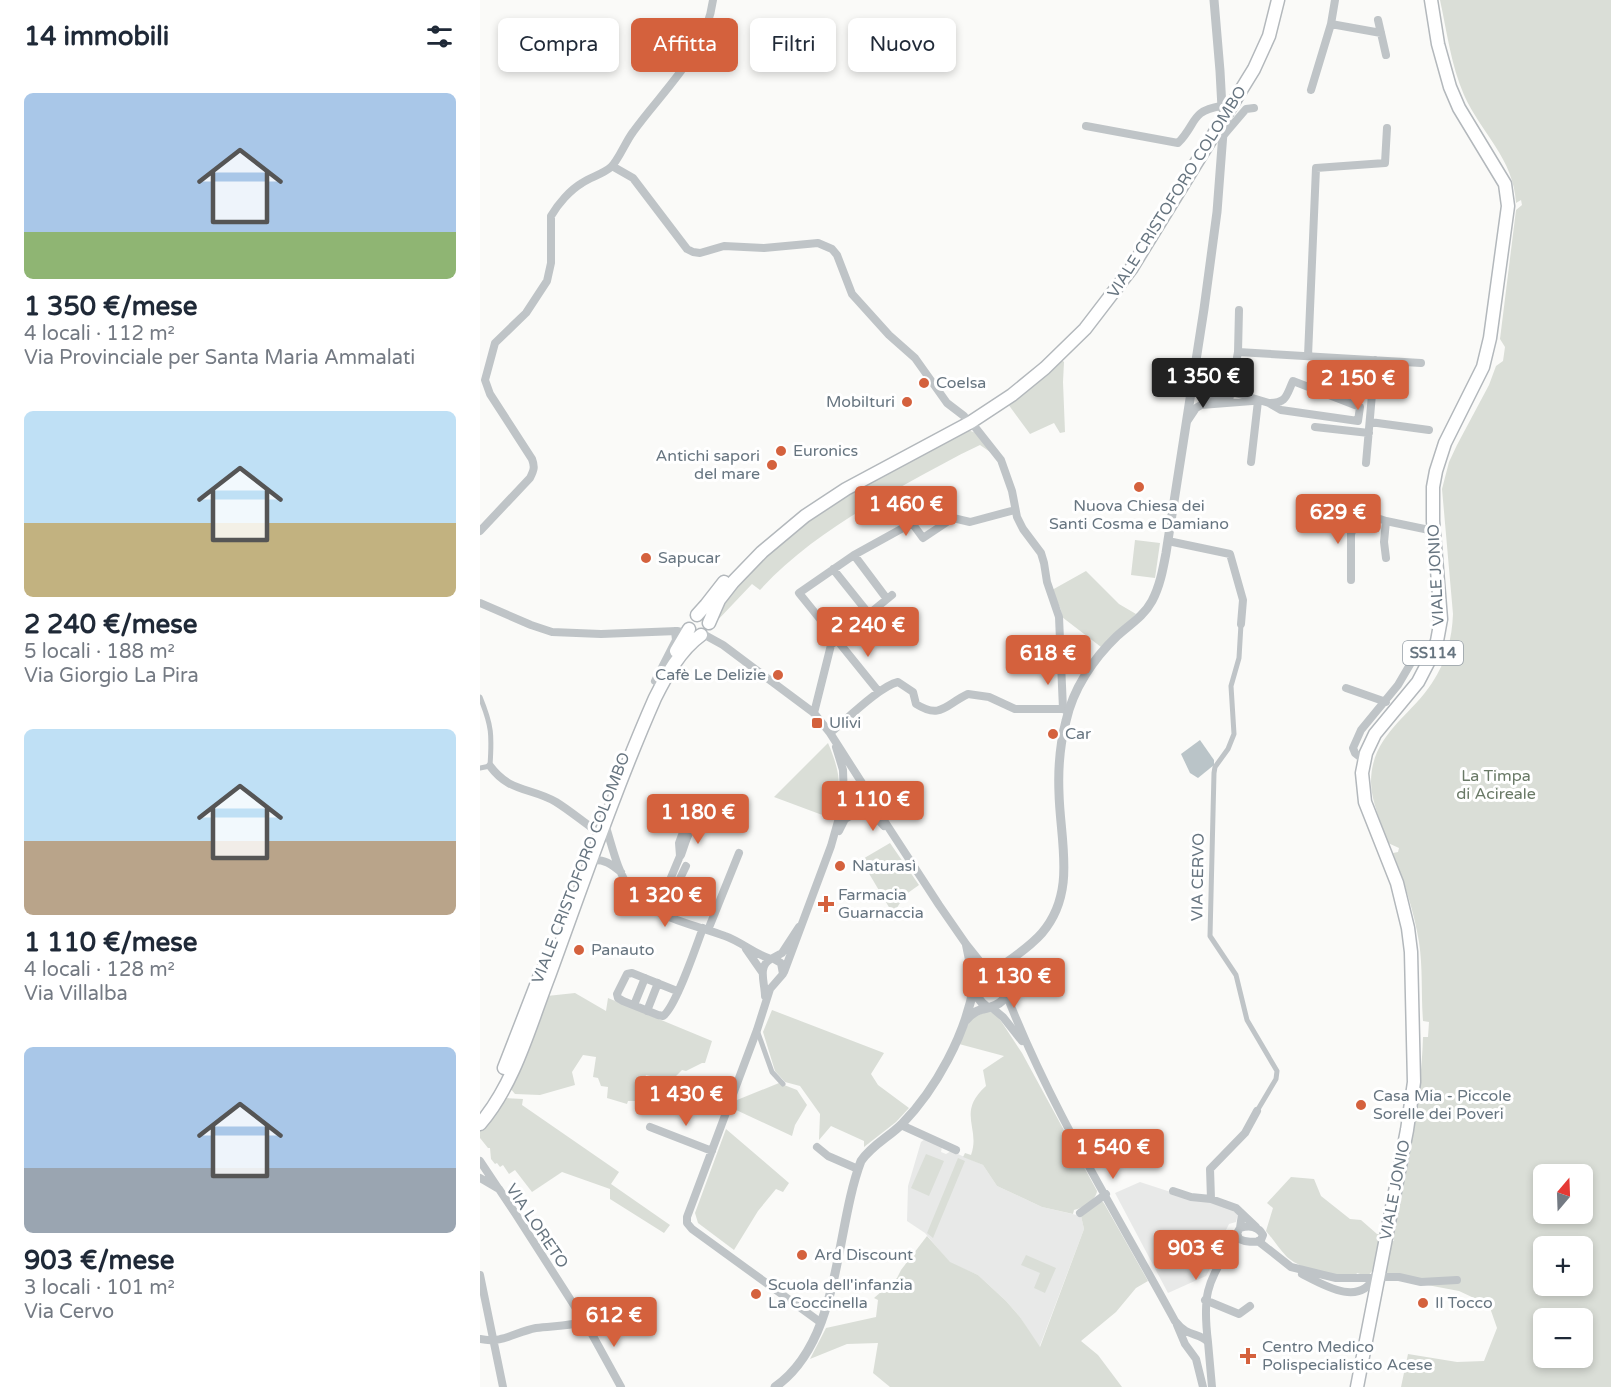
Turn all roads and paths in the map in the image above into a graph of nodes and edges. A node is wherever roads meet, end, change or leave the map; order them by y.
1 (713, 0) edge
2 (1214, 0) edge
3 (1335, 0) edge
4 (1426, 0) edge
5 (1431, 0) edge
6 (1276, 1) edge
7 (1378, 20) dead end
8 (1331, 24) junction
9 (1381, 33) junction
10 (1438, 44) junction
11 (1386, 55) dead end
12 (1311, 90) dead end
13 (1222, 107) joint
14 (1254, 108) dead end
15 (1086, 126) dead end
16 (1387, 128) dead end
17 (1223, 135) joint
18 (612, 166) junction
19 (1239, 310) dead end
20 (1238, 352) junction
21 (1308, 356) junction
22 (1375, 360) junction
23 (1196, 362) junction
24 (1420, 363) dead end
25 (1192, 386) junction
26 (1219, 388) junction
27 (1231, 391) junction
28 (1229, 401) junction
29 (1258, 401) junction
30 (1269, 403) junction
31 (968, 419) junction
32 (1370, 422) junction
33 (1186, 424) junction
34 (1315, 427) dead end
35 (1429, 430) dead end
36 (1369, 433) junction
37 (1251, 462) dead end
38 (1366, 463) dead end
39 (1016, 510) junction
40 (953, 518) junction
41 (1386, 521) junction
42 (910, 524) junction
43 (480, 531) edge
44 (1434, 531) junction
45 (1168, 541) junction
46 (854, 555) junction
47 (1386, 558) dead end
48 (833, 569) junction
49 (1351, 580) dead end
50 (480, 603) edge
51 (869, 614) junction
52 (1241, 624) joint
53 (685, 627) junction
54 (705, 630) junction
55 (837, 640) junction
56 (1415, 656) dead end
57 (1346, 688) dead end
58 (879, 692) junction
59 (480, 697) edge
60 (1386, 702) junction
61 (1066, 710) junction
62 (814, 713) junction
63 (832, 736) junction
64 (1364, 760) junction
65 (490, 766) junction
66 (480, 768) edge
67 (867, 794) junction
68 (844, 797) junction
69 (694, 802) dead end
70 (860, 810) junction
71 (704, 820) dead end
72 (600, 827) junction
73 (894, 836) junction
74 (831, 846) junction
75 (739, 853) dead end
76 (680, 856) junction
77 (592, 860) junction
78 (686, 866) dead end
79 (622, 873) junction
80 (660, 912) junction
81 (799, 927) junction
82 (705, 929) junction
83 (966, 944) junction
84 (744, 946) junction
85 (1012, 958) junction
86 (772, 959) junction
87 (988, 970) junction
88 (763, 974) junction
89 (780, 977) junction
90 (645, 978) junction
91 (658, 983) junction
92 (974, 983) junction
93 (1003, 986) junction
94 (677, 991) junction
95 (634, 1005) junction
96 (765, 1007) junction
97 (989, 1007) junction
98 (647, 1011) junction
99 (963, 1023) junction
100 (757, 1030) junction
101 (1028, 1049) junction
102 (783, 1084) dead end
103 (480, 1111) edge
104 (1257, 1111) joint
105 (480, 1124) edge
106 (901, 1125) junction
107 (650, 1127) dead end
108 (818, 1147) dead end
109 (956, 1150) dead end
110 (712, 1151) junction
111 (480, 1161) edge
112 (858, 1169) junction
113 (481, 1179) edge
114 (499, 1189) junction
115 (1173, 1191) dead end
116 (1106, 1194) junction
117 (1211, 1199) junction
118 (1080, 1213) dead end
119 (1242, 1214) junction
120 (1256, 1227) junction
121 (1238, 1231) junction
122 (1260, 1238) junction
123 (1243, 1241) junction
124 (1228, 1250) junction
125 (1382, 1261) junction
126 (1291, 1267) junction
127 (480, 1275) edge
128 (1384, 1277) dead end
129 (1371, 1278) dead end
130 (1457, 1280) dead end
131 (1205, 1300) junction
132 (1250, 1305) dead end
133 (585, 1322) junction
134 (820, 1322) junction
135 (1177, 1324) junction
136 (1206, 1324) junction
137 (1196, 1336) junction
138 (480, 1340) edge
139 (493, 1342) junction
140 (1208, 1342) junction
141 (1190, 1351) junction
142 (1209, 1354) junction
143 (1196, 1359) junction
144 (778, 1386) edge
145 (503, 1387) edge
146 (621, 1387) edge
147 (1203, 1387) edge
148 (1212, 1387) edge
149 (1357, 1387) edge

1 - 18 street
2 - 13 street
3 - 8 street
4 - 10 main road, VIALE JONIO / SS114
5 - 10 main road, VIALE JONIO / SS114
6 - 31 main road, VIALE CRISTOFORO COLOMBO
7 - 9 street
8 - 9 street
8 - 12 street
9 - 11 street
10 - 44 main road, VIALE JONIO / SS114
13 - 15 street
14 - 17 street
16 - 21 street
17 - 23 street
18 - 31 street
18 - 43 street
19 - 20 street
20 - 21 street
20 - 27 street
21 - 22 street
22 - 24 street
22 - 32 street
23 - 25 street
23 - 26 street
25 - 26 street
25 - 28 street
25 - 33 street
26 - 27 street
27 - 28 street
27 - 29 street
28 - 29 street
28 - 33 street
29 - 30 street
29 - 37 street
30 - 30 street
31 - 39 street
31 - 53 main road, VIALE CRISTOFORO COLOMBO
31 - 54 main road, VIALE CRISTOFORO COLOMBO
32 - 35 street
32 - 36 street
33 - 45 street
34 - 36 street
36 - 38 street
39 - 40 street
39 - 61 street
40 - 42 street
40 - 42 street
41 - 44 street
41 - 47 street
41 - 49 street
42 - 46 street
44 - 64 main road, VIALE JONIO / SS114
45 - 52 street, VIA CERVO
45 - 61 street
46 - 48 street
46 - 51 street
48 - 51 street
48 - 55 street
50 - 53 street
51 - 55 street
52 - 104 street, VIA CERVO
53 - 54 main road
53 - 54 main road
53 - 72 main road, VIALE CRISTOFORO COLOMBO
54 - 62 street
54 - 72 main road, VIALE CRISTOFORO COLOMBO
55 - 58 street
55 - 62 street
56 - 60 street
57 - 60 street
58 - 61 street
58 - 63 street
59 - 65 street
60 - 64 street
61 - 85 street
62 - 63 street
63 - 67 street
63 - 68 street
64 - 125 main road, VIALE JONIO / SS114
65 - 66 street
65 - 72 street
67 - 68 street
67 - 70 street
67 - 73 street
68 - 70 street
68 - 74 street
69 - 76 street
70 - 73 street
70 - 74 street
71 - 76 street
72 - 77 main road, VIALE CRISTOFORO COLOMBO
72 - 79 street
72 - 103 main road, VIALE CRISTOFORO COLOMBO
73 - 83 street
74 - 81 street
75 - 82 street
76 - 80 street
77 - 79 street
77 - 105 main road, VIALE CRISTOFORO COLOMBO
78 - 80 street
79 - 80 street
80 - 82 street
81 - 86 street
81 - 89 street
82 - 84 street
82 - 94 street
83 - 87 street
83 - 92 street
84 - 86 street
84 - 88 street
85 - 87 street
85 - 93 street
86 - 88 street
86 - 89 street
87 - 92 street
87 - 93 street
88 - 89 street
88 - 96 street
89 - 96 street
90 - 91 street
90 - 95 street
90 - 95 street
91 - 94 street
91 - 98 street
92 - 97 street
92 - 99 street
93 - 97 street
93 - 101 street
94 - 98 street
95 - 98 street
96 - 100 street
97 - 99 street
97 - 101 street
99 - 106 street
100 - 102 street
100 - 110 street
101 - 116 street
104 - 117 street, VIA CERVO
106 - 109 street
106 - 112 street
107 - 110 street
108 - 112 street
110 - 134 street
111 - 114 street
112 - 134 street
113 - 114 street, VIA LORETO
114 - 133 street, VIA LORETO
115 - 117 street
116 - 118 street
116 - 135 street
117 - 119 street
119 - 120 street
119 - 121 street
120 - 121 street
120 - 122 street
121 - 123 street
121 - 124 street
122 - 123 street
122 - 126 street
123 - 124 street
124 - 131 street
125 - 126 street
125 - 149 main road, VIALE JONIO / SS114
126 - 129 street
127 - 139 street
128 - 130 street
131 - 132 street
131 - 136 street
133 - 139 street
133 - 146 street, VIA LORETO
134 - 144 street
135 - 137 street
135 - 141 street
136 - 137 street
136 - 140 street
137 - 140 street
137 - 141 street
138 - 139 street
139 - 145 street
140 - 142 street
141 - 143 street
142 - 143 street
142 - 148 street
143 - 147 street

